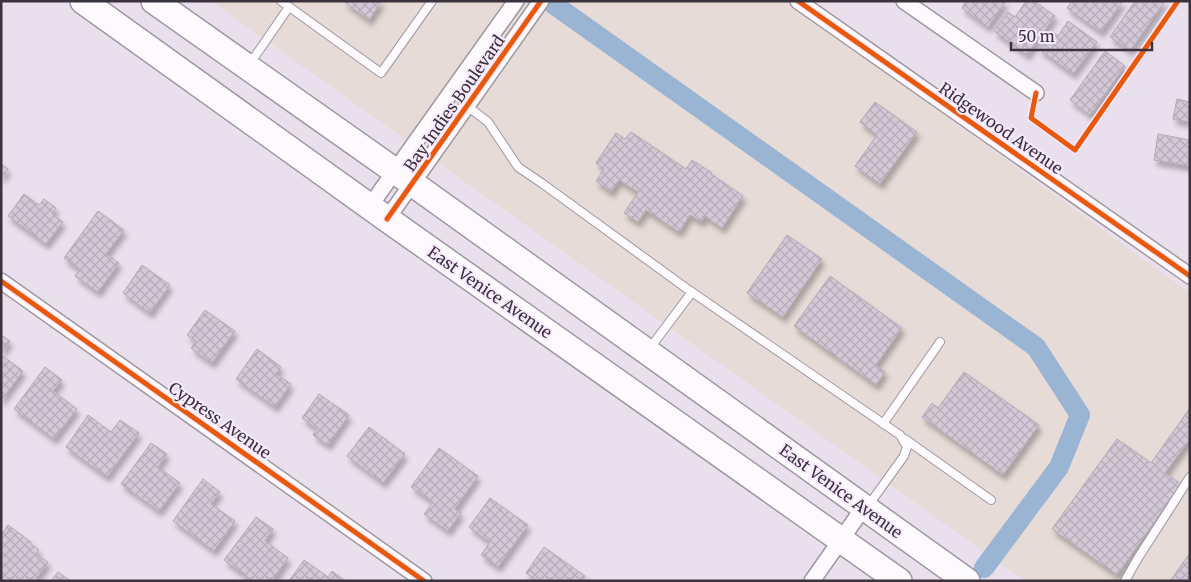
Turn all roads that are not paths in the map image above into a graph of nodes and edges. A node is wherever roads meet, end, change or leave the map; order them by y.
1 (83, 1) edge
2 (154, 1) edge
3 (280, 1) edge
4 (432, 1) edge
5 (516, 1) edge
6 (541, 1) edge
7 (798, 1) edge
8 (904, 1) edge
9 (289, 7) junction
10 (248, 68) junction
11 (1036, 93) dead end
12 (466, 106) junction
13 (404, 178) junction
14 (379, 212) junction
15 (1190, 276) edge
16 (1, 280) edge
17 (692, 292) junction
18 (940, 342) dead end
19 (647, 352) junction
20 (883, 424) junction
21 (900, 435) junction
22 (1190, 477) edge
23 (991, 500) dead end
24 (865, 508) junction
25 (841, 540) junction
26 (424, 581) edge
27 (812, 581) edge
28 (899, 581) edge
29 (967, 581) edge
30 (1125, 581) edge

1 - 14 main road, East Venice Avenue
2 - 10 main road, East Venice Avenue
3 - 9 lane
4 - 9 lane
5 - 13 street, Bay Indies Boulevard
6 - 12 street, Bay Indies Boulevard
7 - 15 street, Ridgewood Avenue
8 - 11 street
9 - 10 lane
10 - 13 main road, East Venice Avenue
12 - 13 street, Bay Indies Boulevard
12 - 17 lane
13 - 14 street, Bay Indies Boulevard
13 - 14 street, Bay Indies Boulevard
13 - 19 main road, East Venice Avenue
14 - 25 main road, East Venice Avenue
16 - 26 street, Cypress Avenue
17 - 19 lane
17 - 20 lane
18 - 20 lane
19 - 24 main road, East Venice Avenue
20 - 21 lane
21 - 23 lane
21 - 24 lane
22 - 30 lane
24 - 25 street
24 - 29 main road, East Venice Avenue
25 - 27 street
25 - 28 main road, East Venice Avenue

